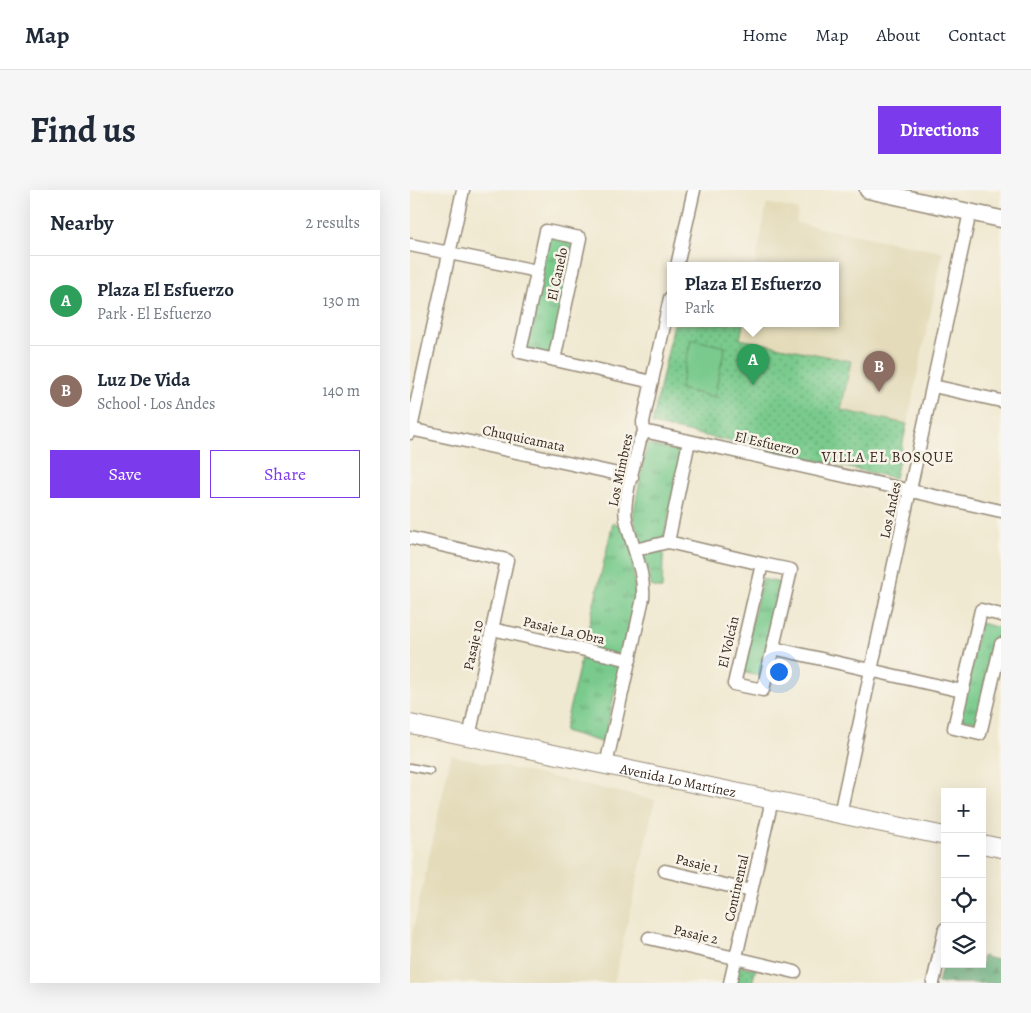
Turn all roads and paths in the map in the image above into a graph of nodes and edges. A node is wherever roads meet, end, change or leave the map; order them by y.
1 (464, 190) edge
2 (694, 190) edge
3 (868, 190) edge
4 (970, 212) junction
5 (1001, 219) edge
6 (410, 245) edge
7 (450, 253) junction
8 (678, 262) edge
9 (537, 271) junction
10 (667, 312) edge
11 (554, 360) junction
12 (652, 382) junction
13 (933, 386) junction
14 (1001, 401) edge
15 (410, 430) edge
16 (644, 433) junction
17 (690, 441) junction
18 (632, 477) junction
19 (910, 491) junction
20 (1001, 511) edge
21 (411, 542) edge
22 (668, 542) junction
23 (635, 550) junction
24 (762, 564) junction
25 (1001, 615) edge
26 (492, 629) junction
27 (1001, 644) edge
28 (773, 648) junction
29 (630, 660) junction
30 (871, 670) junction
31 (962, 691) junction
32 (410, 724) edge
33 (469, 736) junction
34 (606, 765) junction
35 (410, 767) edge
36 (430, 771) dead end
37 (772, 800) junction
38 (840, 814) junction
39 (941, 835) edge
40 (986, 845) edge
41 (1001, 848) edge
42 (665, 871) dead end
43 (751, 891) junction
44 (649, 938) dead end
45 (941, 947) edge
46 (735, 959) junction
47 (795, 972) dead end
48 (730, 983) edge
49 (933, 983) edge

1 - 7 street
2 - 8 street
3 - 4 street
4 - 5 street
4 - 13 street, Los Andes
6 - 7 street, El Canelo
7 - 9 street, El Canelo
7 - 15 street
9 - 11 street, El Canelo
9 - 11 street, El Canelo
10 - 12 street, Los Mimbres
11 - 12 street, El Canelo
12 - 16 street, Los Mimbres
13 - 14 street
13 - 19 street, Los Andes
15 - 18 street, Chuquicamata
16 - 17 street, El Esfuerzo
16 - 18 street, Los Mimbres
17 - 19 street, El Esfuerzo
17 - 22 street
18 - 23 street, Los Mimbres
19 - 20 street, El Esfuerzo
19 - 30 street, Los Andes
21 - 26 street, Pasaje 10
22 - 23 street, El Volcán
22 - 24 street, El Volcán
23 - 29 street, Los Mimbres
24 - 28 street, El Volcán
24 - 28 street, El Volcán
25 - 31 street
26 - 29 street, Pasaje La Obra
26 - 33 street, Pasaje 10
27 - 31 street
28 - 30 street
29 - 34 street, Los Mimbres
30 - 31 street
30 - 38 street, Los Andes
32 - 33 main road, Avenida Lo Martínez
33 - 34 main road, Avenida Lo Martínez
34 - 37 main road, Avenida Lo Martínez
35 - 36 lane
37 - 38 main road, Avenida Lo Martínez
37 - 43 street, Continental
38 - 39 main road, Avenida Lo Martínez
40 - 41 main road
42 - 43 street, Pasaje 1
43 - 46 street, Continental
44 - 46 street, Pasaje 2
45 - 49 street
46 - 47 street, Pasaje 2
46 - 48 street, Continental

